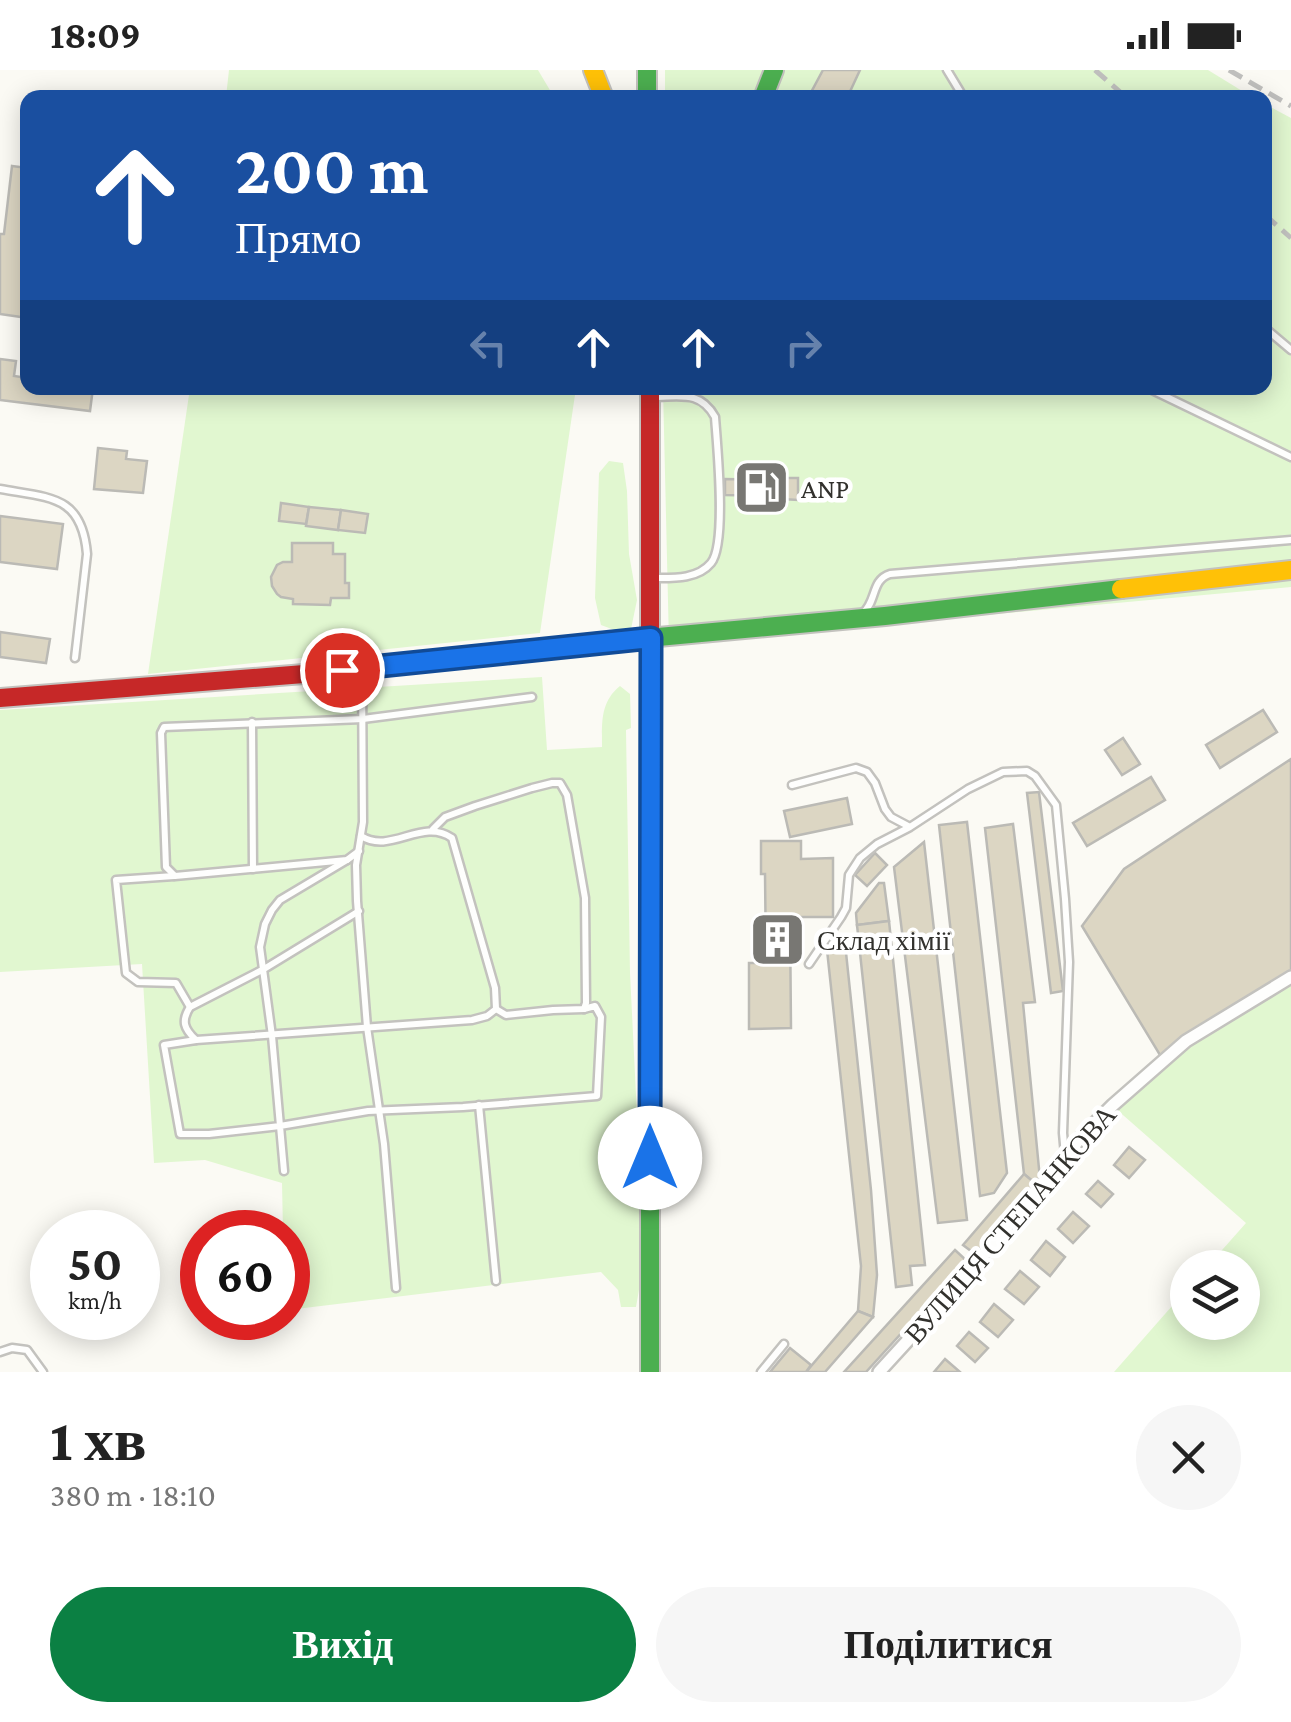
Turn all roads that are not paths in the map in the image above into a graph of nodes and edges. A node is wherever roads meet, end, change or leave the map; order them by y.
1 (650, 395) edge
2 (675, 395) edge
3 (1163, 395) edge
4 (1291, 457) edge
5 (0, 488) edge
6 (1291, 540) edge
7 (1291, 570) edge
8 (651, 578) junction
9 (878, 609) junction
10 (651, 638) junction
11 (75, 658) dead end
12 (362, 668) junction
13 (532, 696) dead end
14 (0, 698) edge
15 (363, 719) junction
16 (252, 722) junction
17 (792, 785) dead end
18 (910, 827) junction
19 (432, 830) junction
20 (361, 836) junction
21 (358, 851) junction
22 (346, 860) junction
23 (252, 869) junction
24 (175, 876) junction
25 (358, 911) junction
26 (809, 964) dead end
27 (264, 969) junction
28 (1291, 978) edge
29 (190, 1007) junction
30 (496, 1009) junction
31 (584, 1009) junction
32 (367, 1027) junction
33 (272, 1036) junction
34 (196, 1040) junction
35 (479, 1105) junction
36 (379, 1111) junction
37 (280, 1126) junction
38 (1066, 1157) junction
39 (284, 1171) dead end
40 (496, 1280) dead end
41 (396, 1288) dead end
42 (784, 1344) dead end
43 (0, 1352) edge
44 (43, 1372) edge
45 (650, 1372) edge
46 (761, 1372) edge
47 (879, 1372) edge

1 - 8 street
2 - 8 lane
3 - 4 lane
5 - 11 lane
6 - 9 lane
7 - 9 street
8 - 10 street
9 - 10 street
10 - 12 street
10 - 45 street
12 - 14 street
12 - 15 lane
13 - 15 lane
15 - 16 lane
15 - 20 lane
16 - 23 lane
16 - 24 lane
17 - 18 lane
18 - 26 lane
18 - 38 lane
19 - 20 lane
19 - 30 lane
19 - 31 lane
20 - 21 lane
21 - 22 lane
21 - 25 lane
22 - 23 lane
22 - 27 lane
23 - 24 lane
24 - 29 lane
25 - 27 lane
25 - 32 lane
27 - 29 lane
27 - 33 lane
28 - 38 street, ВУЛИЦЯ СТЕПАНКОВА
29 - 34 lane
30 - 31 lane
30 - 32 lane
31 - 35 lane
32 - 33 lane
32 - 36 lane
33 - 34 lane
33 - 37 lane
34 - 37 lane
35 - 36 lane
35 - 40 lane
36 - 37 lane
36 - 41 lane
37 - 39 lane
38 - 47 street, ВУЛИЦЯ СТЕПАНКОВА
42 - 46 lane
43 - 44 lane

